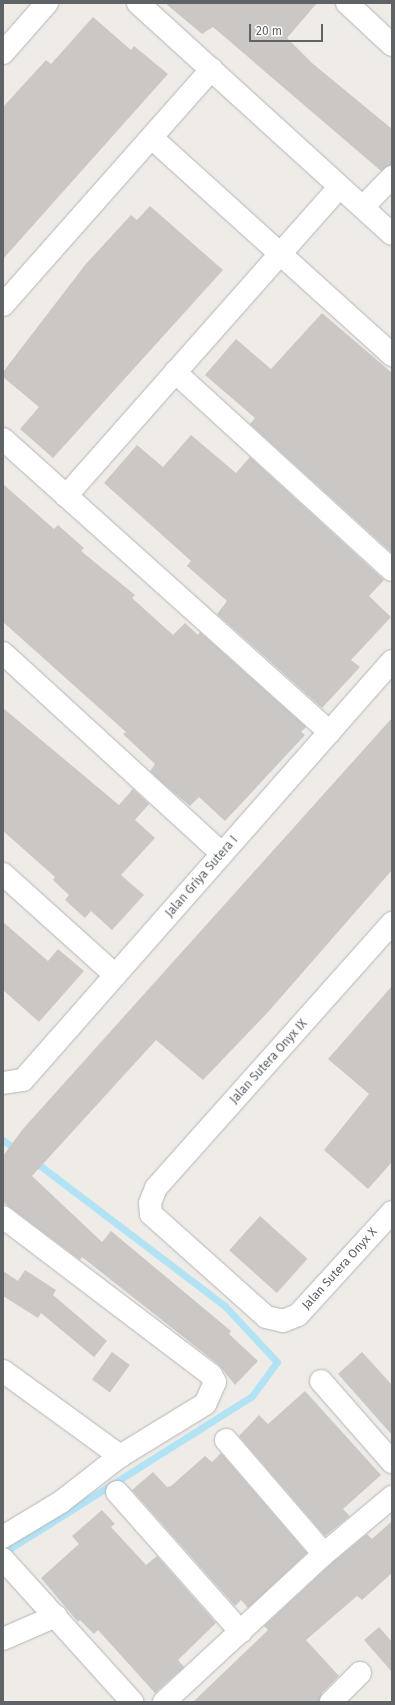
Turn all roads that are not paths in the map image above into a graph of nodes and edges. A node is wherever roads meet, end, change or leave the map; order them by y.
1 (46, 3) edge
2 (138, 3) edge
3 (346, 3) edge
4 (392, 45) edge
5 (3, 53) edge
6 (212, 69) junction
7 (152, 138) junction
8 (392, 177) edge
9 (339, 187) junction
10 (362, 207) junction
11 (392, 234) edge
12 (278, 253) junction
13 (3, 304) edge
14 (392, 355) edge
15 (174, 372) junction
16 (3, 439) edge
17 (66, 496) junction
18 (392, 570) edge
19 (3, 653) edge
20 (392, 661) edge
21 (330, 732) junction
22 (222, 854) junction
23 (3, 874) edge
24 (392, 923) edge
25 (115, 976) junction
26 (4, 1083) edge
27 (3, 1217) edge
28 (387, 1226) edge
29 (283, 1321) joint
30 (3, 1371) edge
31 (321, 1380) dead end
32 (226, 1440) dead end
33 (120, 1456) junction
34 (392, 1462) edge
35 (117, 1492) dead end
36 (392, 1497) edge
37 (8, 1528) edge
38 (324, 1554) junction
39 (4, 1561) edge
40 (56, 1616) junction
41 (241, 1632) junction
42 (3, 1639) edge
43 (360, 1673) dead end
44 (132, 1702) edge
45 (164, 1702) edge
46 (331, 1702) edge

1 - 5 street
2 - 6 street
3 - 4 street
6 - 7 street
6 - 9 street
7 - 12 street
7 - 13 street
8 - 10 street
9 - 10 street
9 - 12 street
10 - 11 street
12 - 14 street
12 - 15 street
15 - 17 street
15 - 18 street
16 - 17 street
17 - 21 street
19 - 22 street
20 - 21 street, Jalan Griya Sutera I
21 - 22 street, Jalan Griya Sutera I
22 - 25 street, Jalan Griya Sutera I
23 - 25 street
24 - 29 street, Jalan Sutera Onyx IX
25 - 26 street, Jalan Griya Sutera I
27 - 33 street
28 - 29 street, Jalan Sutera Onyx X
30 - 33 street
31 - 34 street
32 - 38 street
33 - 37 street
35 - 41 street
36 - 38 street
38 - 41 street
39 - 40 street
40 - 42 street
40 - 44 street
41 - 45 street
43 - 46 street

